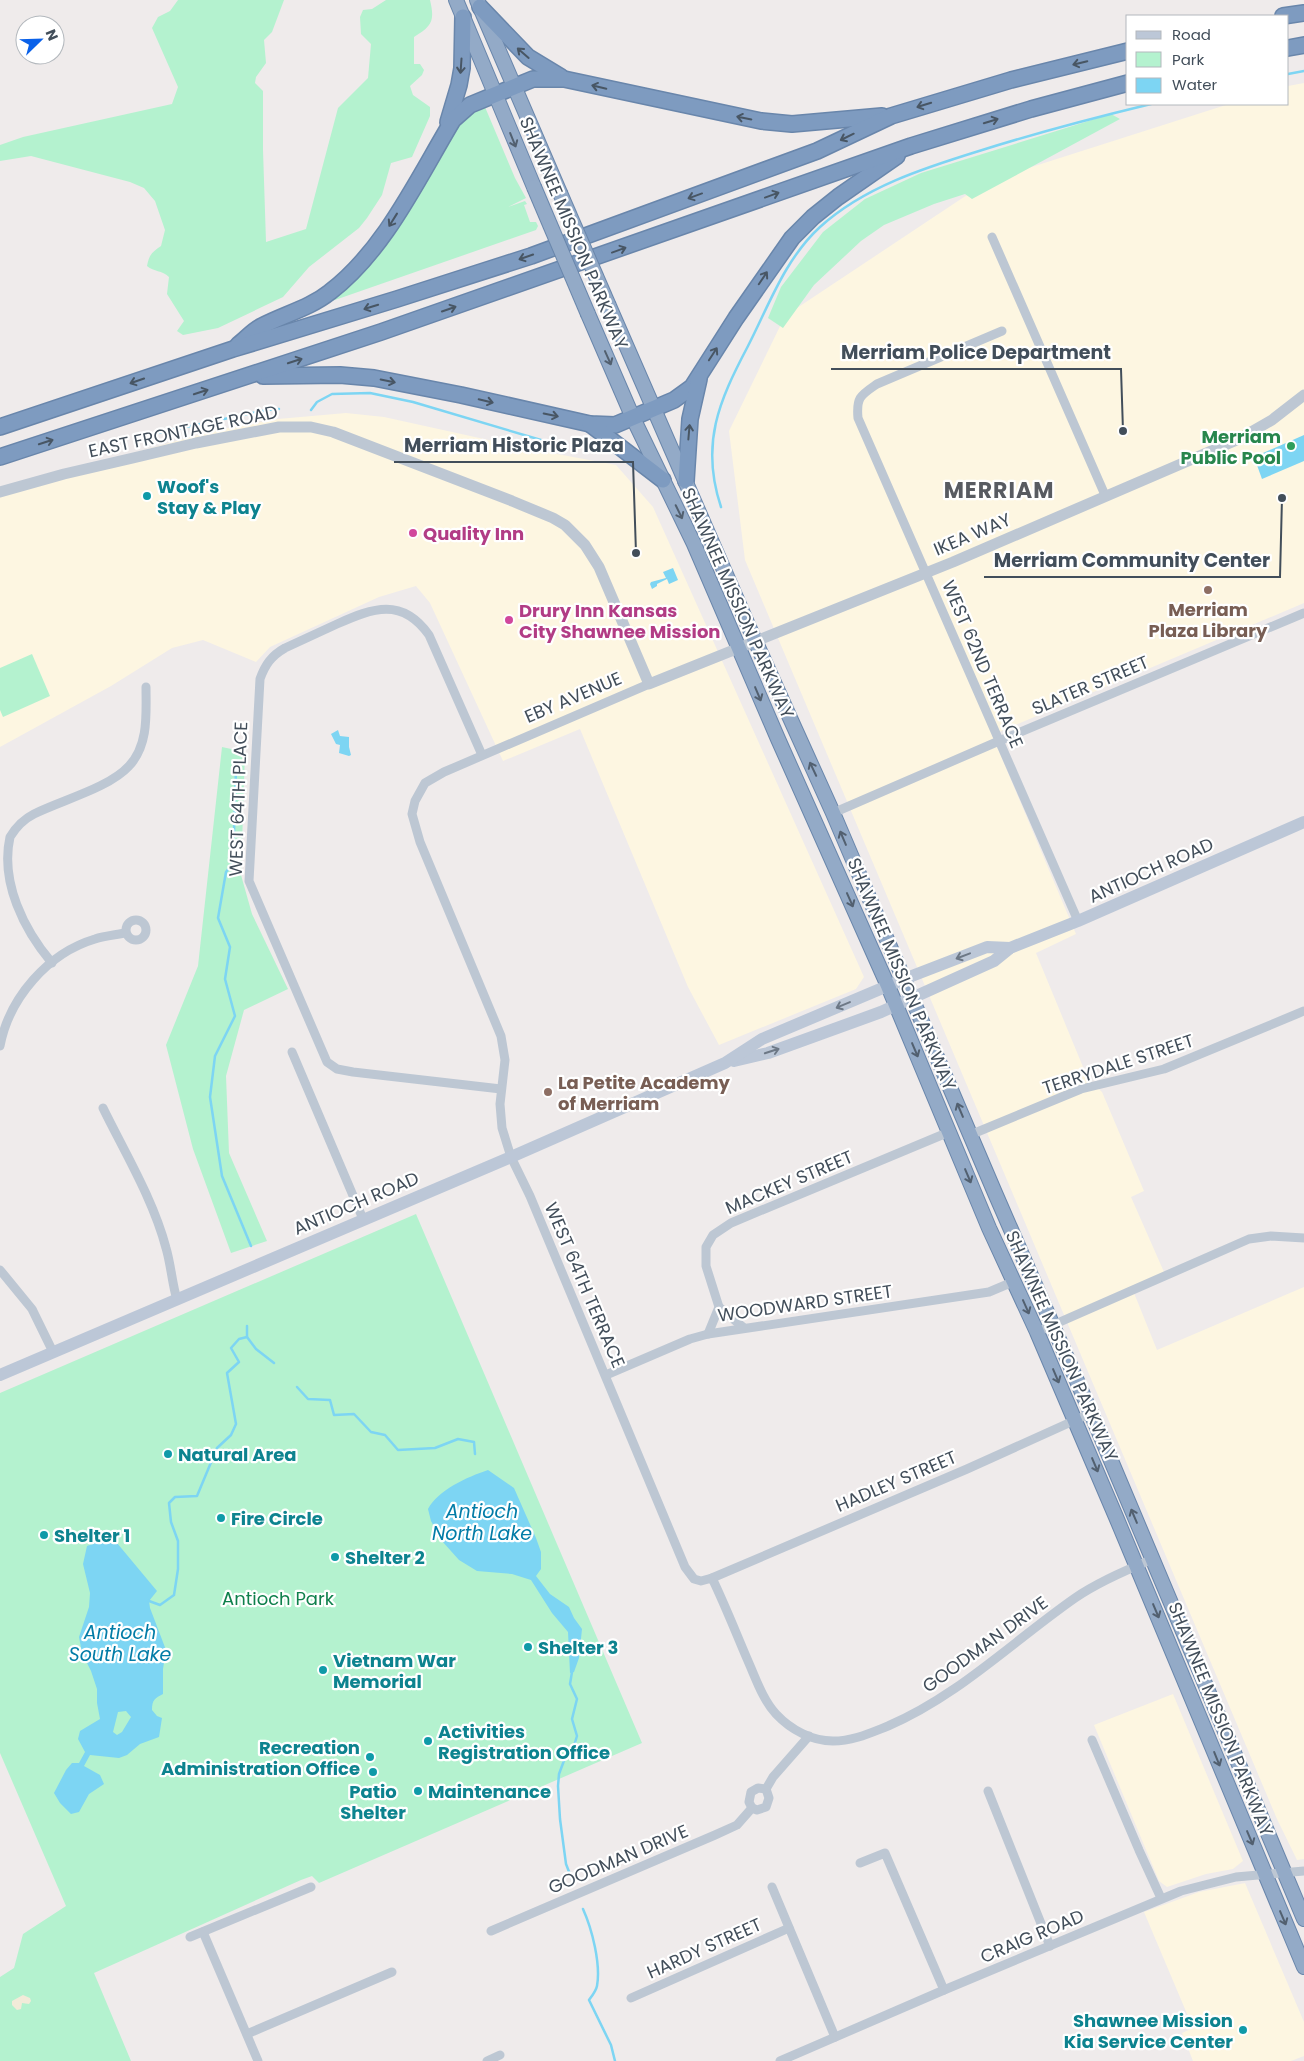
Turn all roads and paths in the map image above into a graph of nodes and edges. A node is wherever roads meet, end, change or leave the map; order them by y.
1 (456, 0) edge
2 (478, 3) edge
3 (1304, 13) edge
4 (1289, 15) edge
5 (463, 18) junction
6 (1304, 44) edge
7 (1289, 48) edge
8 (1126, 51) edge
9 (564, 79) junction
10 (1126, 84) edge
11 (514, 87) junction
12 (495, 94) junction
13 (890, 116) junction
14 (444, 135) junction
15 (911, 146) junction
16 (992, 237) dead end
17 (1002, 331) dead end
18 (233, 349) junction
19 (700, 373) junction
20 (249, 376) junction
21 (1304, 394) edge
22 (654, 409) junction
23 (633, 418) junction
24 (590, 424) junction
25 (0, 427) edge
26 (0, 456) edge
27 (663, 480) junction
28 (686, 481) junction
29 (0, 492) edge
30 (1105, 495) junction
31 (926, 572) junction
32 (1304, 613) edge
33 (756, 642) junction
34 (740, 649) junction
35 (649, 684) junction
36 (146, 686) dead end
37 (999, 741) junction
38 (482, 755) junction
39 (790, 766) junction
40 (415, 801) joint
41 (833, 813) junction
42 (1304, 822) edge
43 (1078, 921) junction
44 (125, 933) dead end
45 (1010, 948) junction
46 (52, 963) junction
47 (904, 979) junction
48 (888, 986) junction
49 (912, 998) junction
50 (896, 1005) junction
51 (1304, 1011) edge
52 (0, 1046) edge
53 (292, 1052) dead end
54 (725, 1063) junction
55 (501, 1089) junction
56 (103, 1108) dead end
57 (949, 1132) junction
58 (970, 1135) junction
59 (511, 1157) junction
60 (363, 1219) junction
61 (1304, 1238) edge
62 (0, 1270) edge
63 (1014, 1281) junction
64 (176, 1300) junction
65 (719, 1307) junction
66 (1053, 1325) junction
67 (744, 1328) junction
68 (1037, 1332) junction
69 (708, 1334) junction
70 (53, 1352) junction
71 (0, 1375) edge
72 (606, 1375) junction
73 (1091, 1413) junction
74 (1076, 1420) junction
75 (1153, 1560) junction
76 (1137, 1566) junction
77 (712, 1578) junction
78 (809, 1736) junction
79 (1092, 1740) dead end
80 (766, 1789) junction
81 (988, 1791) dead end
82 (752, 1808) junction
83 (860, 1862) dead end
84 (1304, 1871) edge
85 (1284, 1872) junction
86 (1264, 1873) junction
87 (311, 1886) dead end
88 (772, 1887) dead end
89 (1161, 1898) junction
90 (1304, 1919) edge
91 (789, 1928) junction
92 (491, 1931) dead end
93 (203, 1932) junction
94 (190, 1937) dead end
95 (1050, 1946) junction
96 (1304, 1967) edge
97 (392, 1972) dead end
98 (944, 1990) junction
99 (631, 1998) dead end
100 (247, 2034) junction
101 (835, 2037) junction
102 (500, 2055) dead end
103 (258, 2061) edge
104 (487, 2061) edge
105 (780, 2061) edge

1 - 5 highway, SHAWNEE MISSION PARKWAY
9 -> 2 highway
2 - 11 highway, SHAWNEE MISSION PARKWAY
3 - 4 highway
5 - 12 highway, SHAWNEE MISSION PARKWAY
5 -> 14 highway
6 - 7 highway
8 -> 13 highway
9 - 11 highway
13 -> 9 highway
15 -> 10 highway
11 - 12 highway
11 - 22 highway, SHAWNEE MISSION PARKWAY, bridge
12 - 14 highway
12 -> 23 highway, SHAWNEE MISSION PARKWAY, bridge
13 -> 18 highway
14 -> 18 highway
19 -> 15 highway
20 -> 15 highway
16 - 30 street
17 - 31 street, WEST 62ND TERRACE
18 -> 25 highway
19 - 22 highway
28 -> 19 highway
20 -> 24 highway
26 -> 20 highway
21 - 30 street, IKEA WAY
22 - 23 highway
22 - 28 highway, SHAWNEE MISSION PARKWAY
23 - 24 highway
23 - 27 highway, SHAWNEE MISSION PARKWAY
24 - 27 highway
27 -> 34 highway, SHAWNEE MISSION PARKWAY
28 - 33 highway, SHAWNEE MISSION PARKWAY
29 - 35 street, EAST FRONTAGE ROAD
30 - 31 street, IKEA WAY
31 - 33 street, IKEA WAY
31 - 37 street, WEST 62ND TERRACE
32 - 37 street, SLATER STREET
33 - 34 street, EBY AVENUE
41 -> 33 highway, SHAWNEE MISSION PARKWAY
34 - 35 street, EBY AVENUE
34 -> 39 highway, SHAWNEE MISSION PARKWAY
35 - 38 street, EBY AVENUE
36 - 46 street
37 - 41 street, SLATER STREET
37 - 43 street, WEST 62ND TERRACE
38 - 40 street, EBY AVENUE
38 - 55 street, WEST 64TH PLACE
39 - 41 highway
39 -> 48 highway, SHAWNEE MISSION PARKWAY
40 - 55 street, WEST 64TH TERRACE
47 -> 41 highway, SHAWNEE MISSION PARKWAY
42 - 43 main road, ANTIOCH ROAD
43 - 45 main road, ANTIOCH ROAD
44 - 46 street
45 -> 47 main road, ANTIOCH ROAD
45 - 49 main road, ANTIOCH ROAD
46 - 52 street
47 - 48 main road, ANTIOCH ROAD
47 - 49 highway, SHAWNEE MISSION PARKWAY
48 - 50 highway, SHAWNEE MISSION PARKWAY
48 -> 54 main road, ANTIOCH ROAD
49 - 50 main road, ANTIOCH ROAD
58 -> 49 highway, SHAWNEE MISSION PARKWAY
54 -> 50 main road, ANTIOCH ROAD
50 -> 57 highway, SHAWNEE MISSION PARKWAY
51 - 58 street, TERRYDALE STREET
53 - 60 street
54 - 59 main road, ANTIOCH ROAD
55 - 59 street, WEST 64TH TERRACE
56 - 64 street
57 -> 63 highway, SHAWNEE MISSION PARKWAY
57 - 65 street, MACKEY STREET
58 - 66 highway, SHAWNEE MISSION PARKWAY
59 - 60 main road, ANTIOCH ROAD
59 - 72 street, WEST 64TH TERRACE
60 - 64 main road, ANTIOCH ROAD
61 - 66 street
62 - 70 street
63 - 67 street, WOODWARD STREET
63 -> 68 highway, SHAWNEE MISSION PARKWAY
64 - 70 main road, ANTIOCH ROAD
65 - 67 street
65 - 69 street
66 - 68 street
66 - 73 highway, SHAWNEE MISSION PARKWAY
67 - 69 street, WOODWARD STREET
68 -> 74 highway, SHAWNEE MISSION PARKWAY
69 - 72 street, WOODWARD STREET
70 - 71 main road, ANTIOCH ROAD
72 - 77 street, WEST 64TH TERRACE
73 - 74 street, HADLEY STREET
75 -> 73 highway, SHAWNEE MISSION PARKWAY
74 -> 76 highway, SHAWNEE MISSION PARKWAY
74 - 77 street, HADLEY STREET
75 - 76 street, GOODMAN DRIVE
75 - 85 highway, SHAWNEE MISSION PARKWAY
76 - 78 street, GOODMAN DRIVE
76 -> 86 highway, SHAWNEE MISSION PARKWAY
77 - 78 street
78 - 80 street, GOODMAN DRIVE
79 - 89 street
80 - 82 street, GOODMAN DRIVE
80 - 82 street, GOODMAN DRIVE
81 - 95 street
82 - 92 street, GOODMAN DRIVE
83 - 98 street
84 - 85 street, CRAIG ROAD
85 - 86 street, CRAIG ROAD
85 - 90 highway, SHAWNEE MISSION PARKWAY
86 - 89 street, CRAIG ROAD
86 -> 96 highway, SHAWNEE MISSION PARKWAY
87 - 93 street
88 - 91 street
89 - 95 street, CRAIG ROAD
91 - 99 street, HARDY STREET
91 - 101 street
93 - 94 street
93 - 100 street
95 - 98 street, CRAIG ROAD
97 - 100 street
98 - 101 street, CRAIG ROAD
100 - 103 street
101 - 105 street, CRAIG ROAD
102 - 104 street

